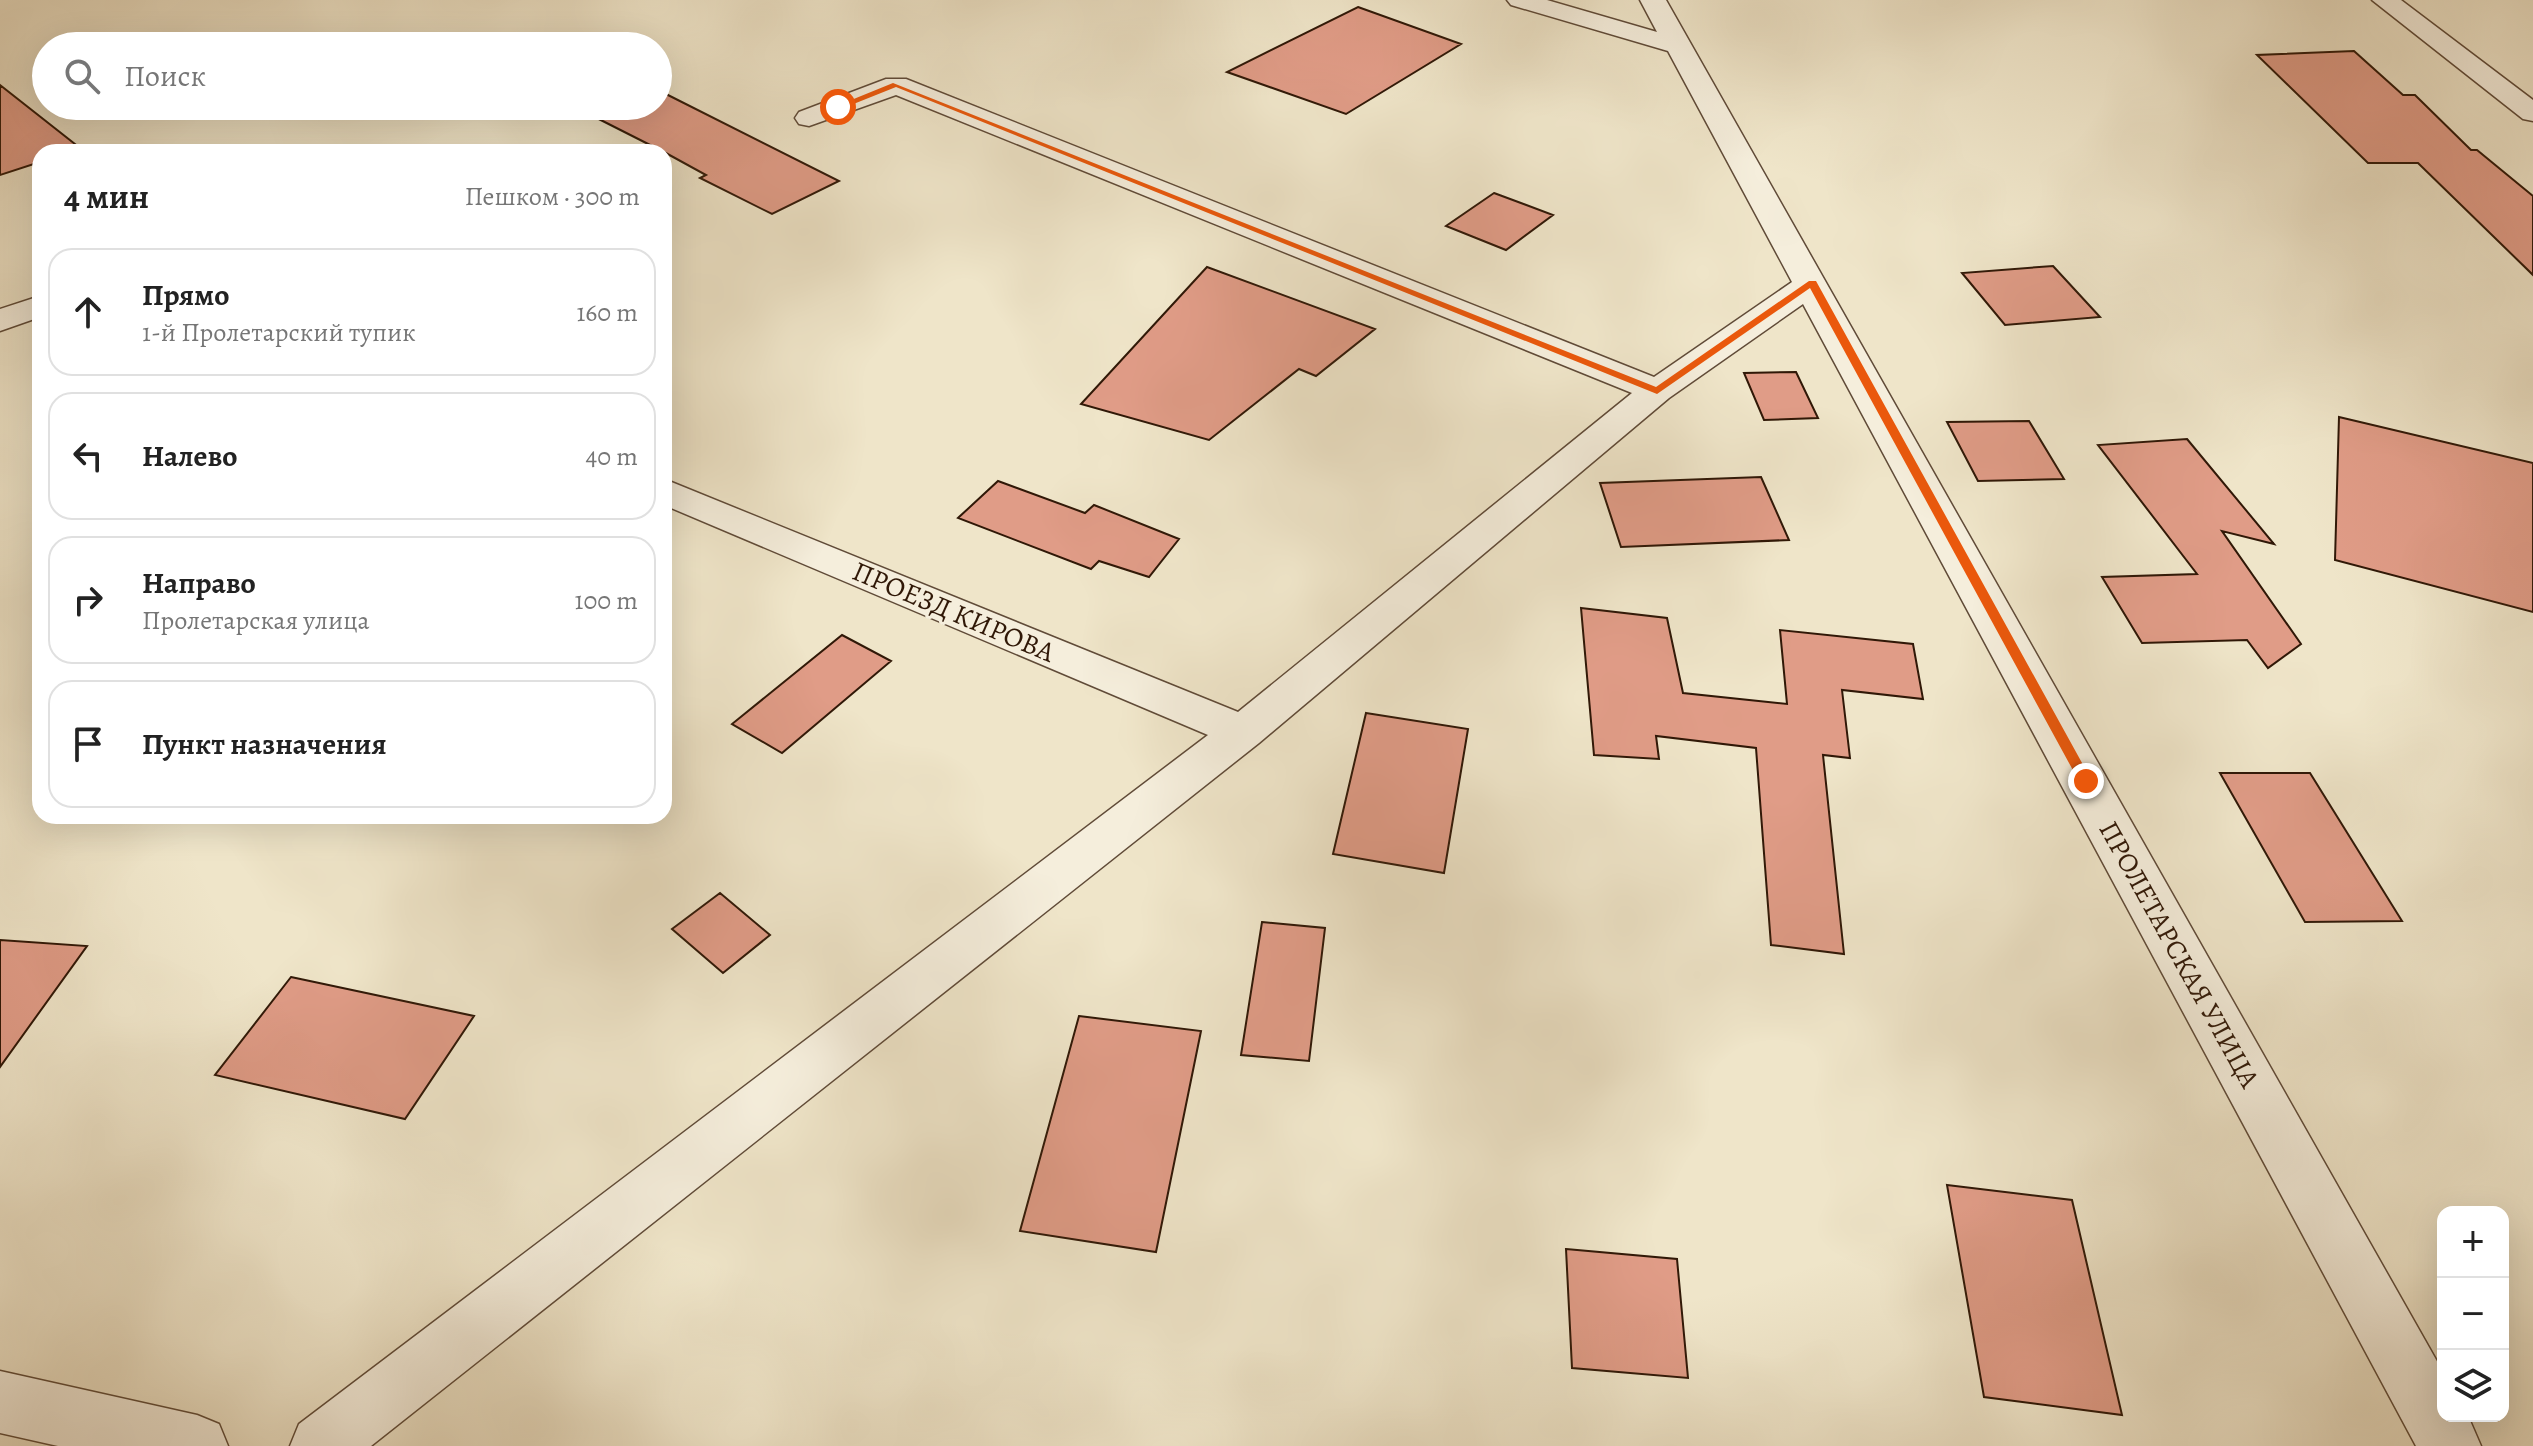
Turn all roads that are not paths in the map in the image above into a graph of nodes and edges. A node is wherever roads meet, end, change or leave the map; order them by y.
1 (1520, 0) edge
2 (1653, 0) edge
3 (2385, 0) edge
4 (1678, 46) junction
5 (2533, 113) edge
6 (809, 118) dead end
7 (1812, 283) junction
8 (32, 309) edge
9 (0, 321) edge
10 (1657, 391) junction
11 (672, 494) edge
12 (1243, 732) junction
13 (0, 1402) edge
14 (197, 1446) edge
15 (321, 1446) edge
16 (2450, 1446) edge

1 - 4 street
2 - 4 street, ПРОЛЕТАРСКАЯ УЛИЦА
3 - 5 street
4 - 7 street, ПРОЛЕТАРСКАЯ УЛИЦА
6 - 10 street
7 - 10 street
7 - 16 street, ПРОЛЕТАРСКАЯ УЛИЦА
8 - 9 street
10 - 12 street
11 - 12 street, ПРОЕЗД КИРОВА
12 - 15 street
13 - 14 street

